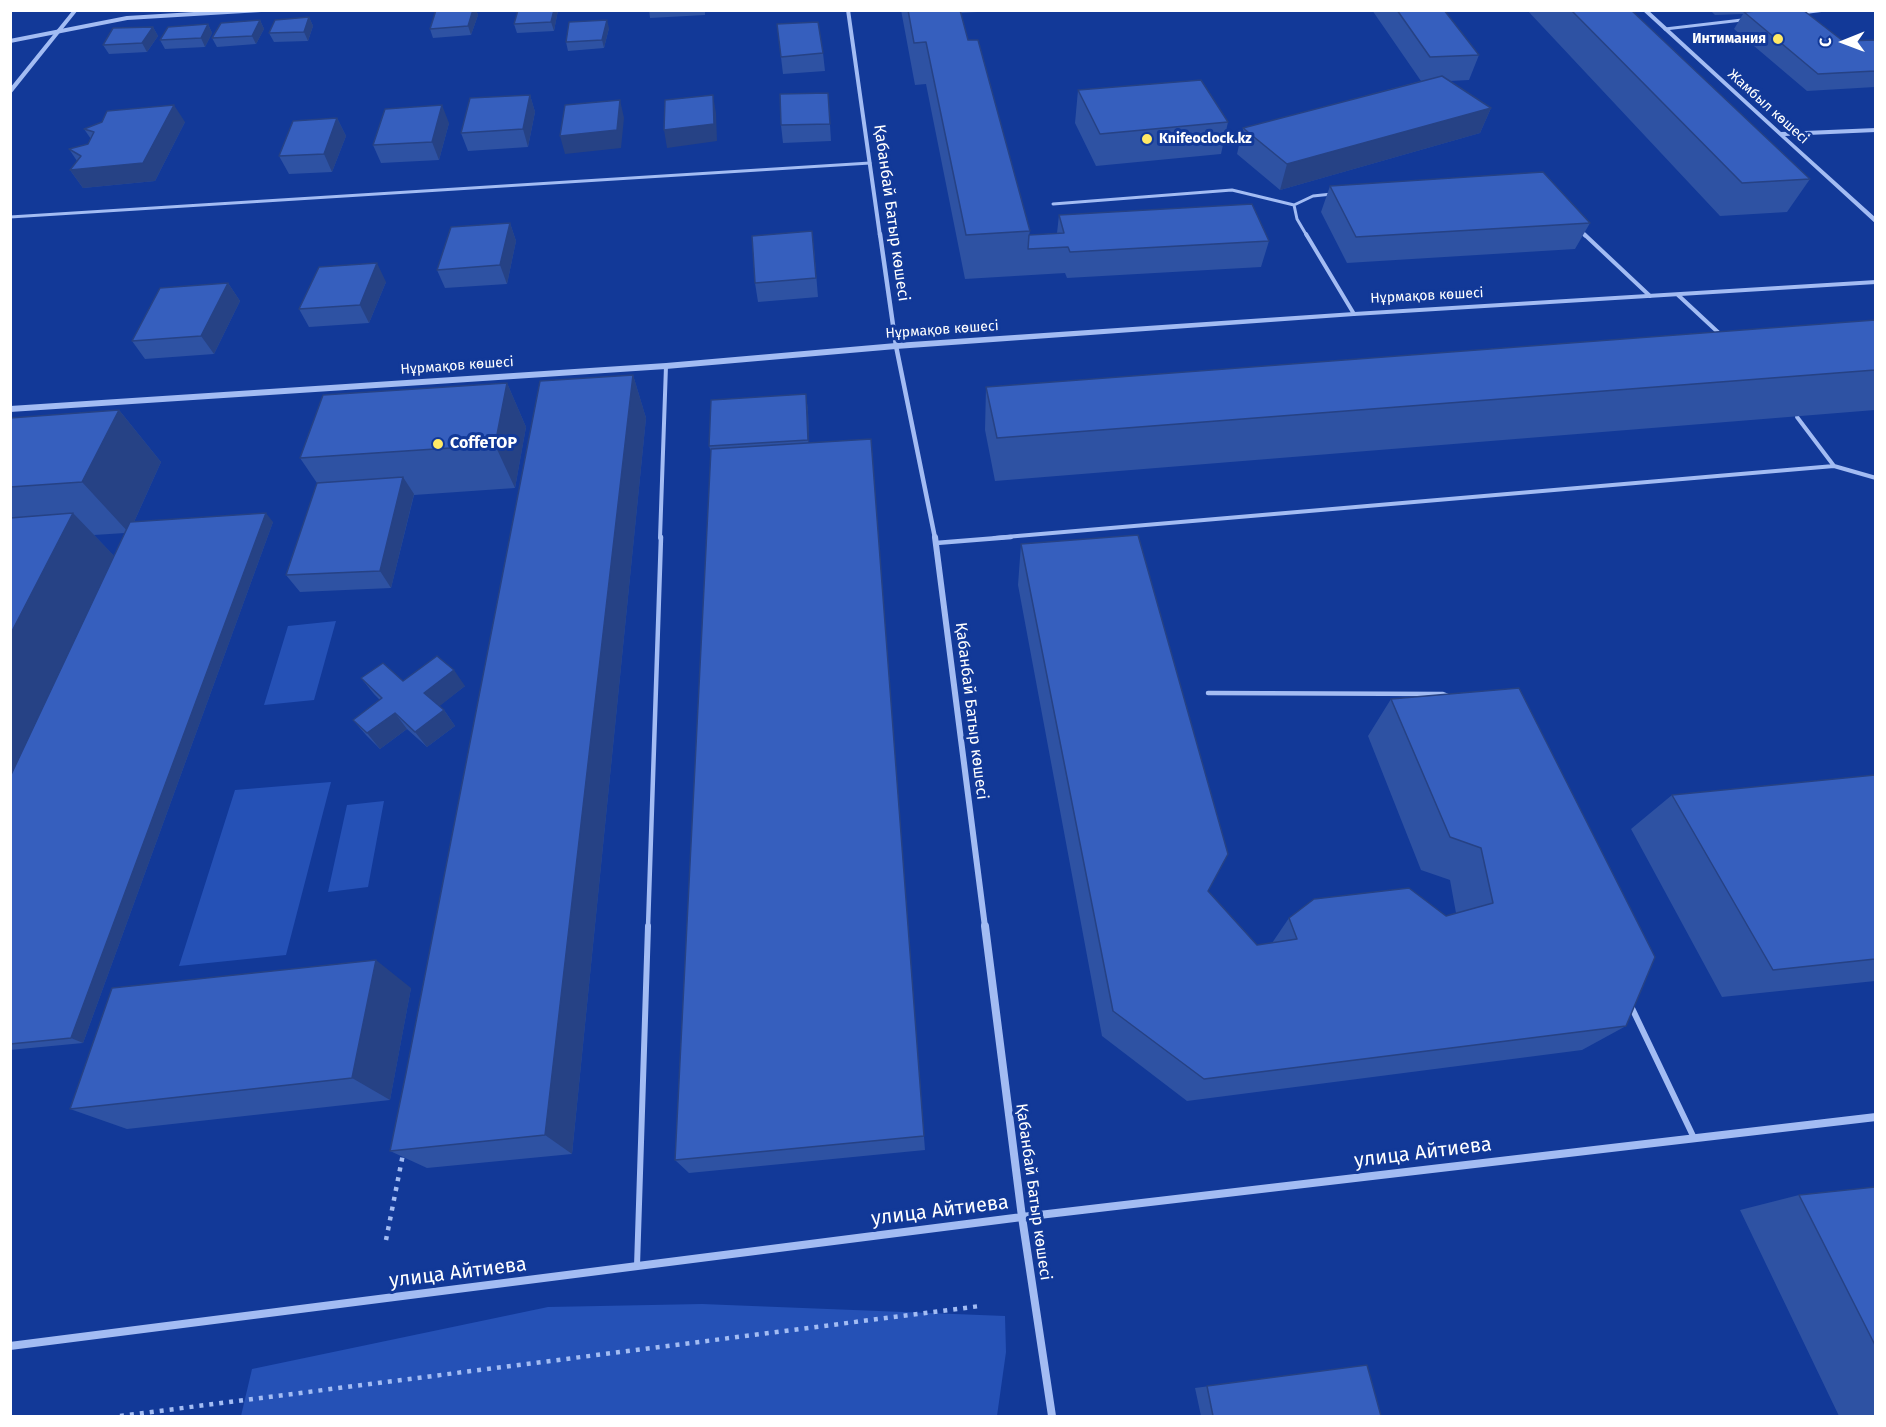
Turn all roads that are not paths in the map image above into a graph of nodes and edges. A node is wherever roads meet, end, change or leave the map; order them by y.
1 (76, 10) edge
2 (261, 10) edge
3 (848, 10) edge
4 (1644, 10) edge
5 (1825, 10) edge
6 (1801, 12) edge
7 (1791, 14) edge
8 (1745, 20) dead end
9 (1665, 29) junction
10 (59, 32) junction
11 (10, 41) edge
12 (10, 93) edge
13 (1875, 130) edge
14 (1779, 134) junction
15 (870, 163) junction
16 (1338, 193) edge
17 (1053, 204) dead end
18 (1294, 205) junction
19 (10, 217) edge
20 (1875, 222) edge
21 (1572, 223) edge
22 (1875, 282) edge
23 (1678, 295) junction
24 (1650, 296) junction
25 (1354, 314) junction
26 (1726, 340) edge
27 (896, 346) junction
28 (666, 366) junction
29 (10, 409) edge
30 (1797, 417) edge
31 (1834, 466) junction
32 (1875, 478) edge
33 (936, 543) junction
34 (1208, 693) dead end
35 (1452, 698) edge
36 (1627, 998) edge
37 (1875, 1117) edge
38 (1694, 1138) junction
39 (1022, 1217) junction
40 (637, 1267) junction
41 (10, 1346) edge
42 (1052, 1416) edge

1 - 10 street
2 - 10 street
3 - 15 street, Қабанбай Батыр көшесі
4 - 9 street, Жамбыл көшесі
5 - 6 lane
6 - 7 lane
8 - 9 lane
9 - 14 street, Жамбыл көшесі
10 - 11 street
10 - 12 street
13 - 14 street
14 - 20 street, Жамбыл көшесі
15 - 19 lane
15 - 27 street, Қабанбай Батыр көшесі
16 - 18 lane
17 - 18 lane
18 - 25 lane
21 - 24 lane
22 - 23 street, Нұрмақов көшесі
23 - 24 street, Нұрмақов көшесі
23 - 26 lane
24 - 25 street, Нұрмақов көшесі
25 - 27 street, Нұрмақов көшесі
27 - 28 street, Нұрмақов көшесі
27 - 33 street, Қабанбай Батыр көшесі
28 - 29 street, Нұрмақов көшесі
28 - 40 lane
30 - 31 lane
31 - 32 lane
31 - 33 lane
33 - 39 street, Қабанбай Батыр көшесі
34 - 35 lane
36 - 38 lane
37 - 38 street, улица Айтиева
38 - 39 street, улица Айтиева
39 - 40 street, улица Айтиева
39 - 42 street, Қабанбай Батыр көшесі
40 - 41 street, улица Айтиева

